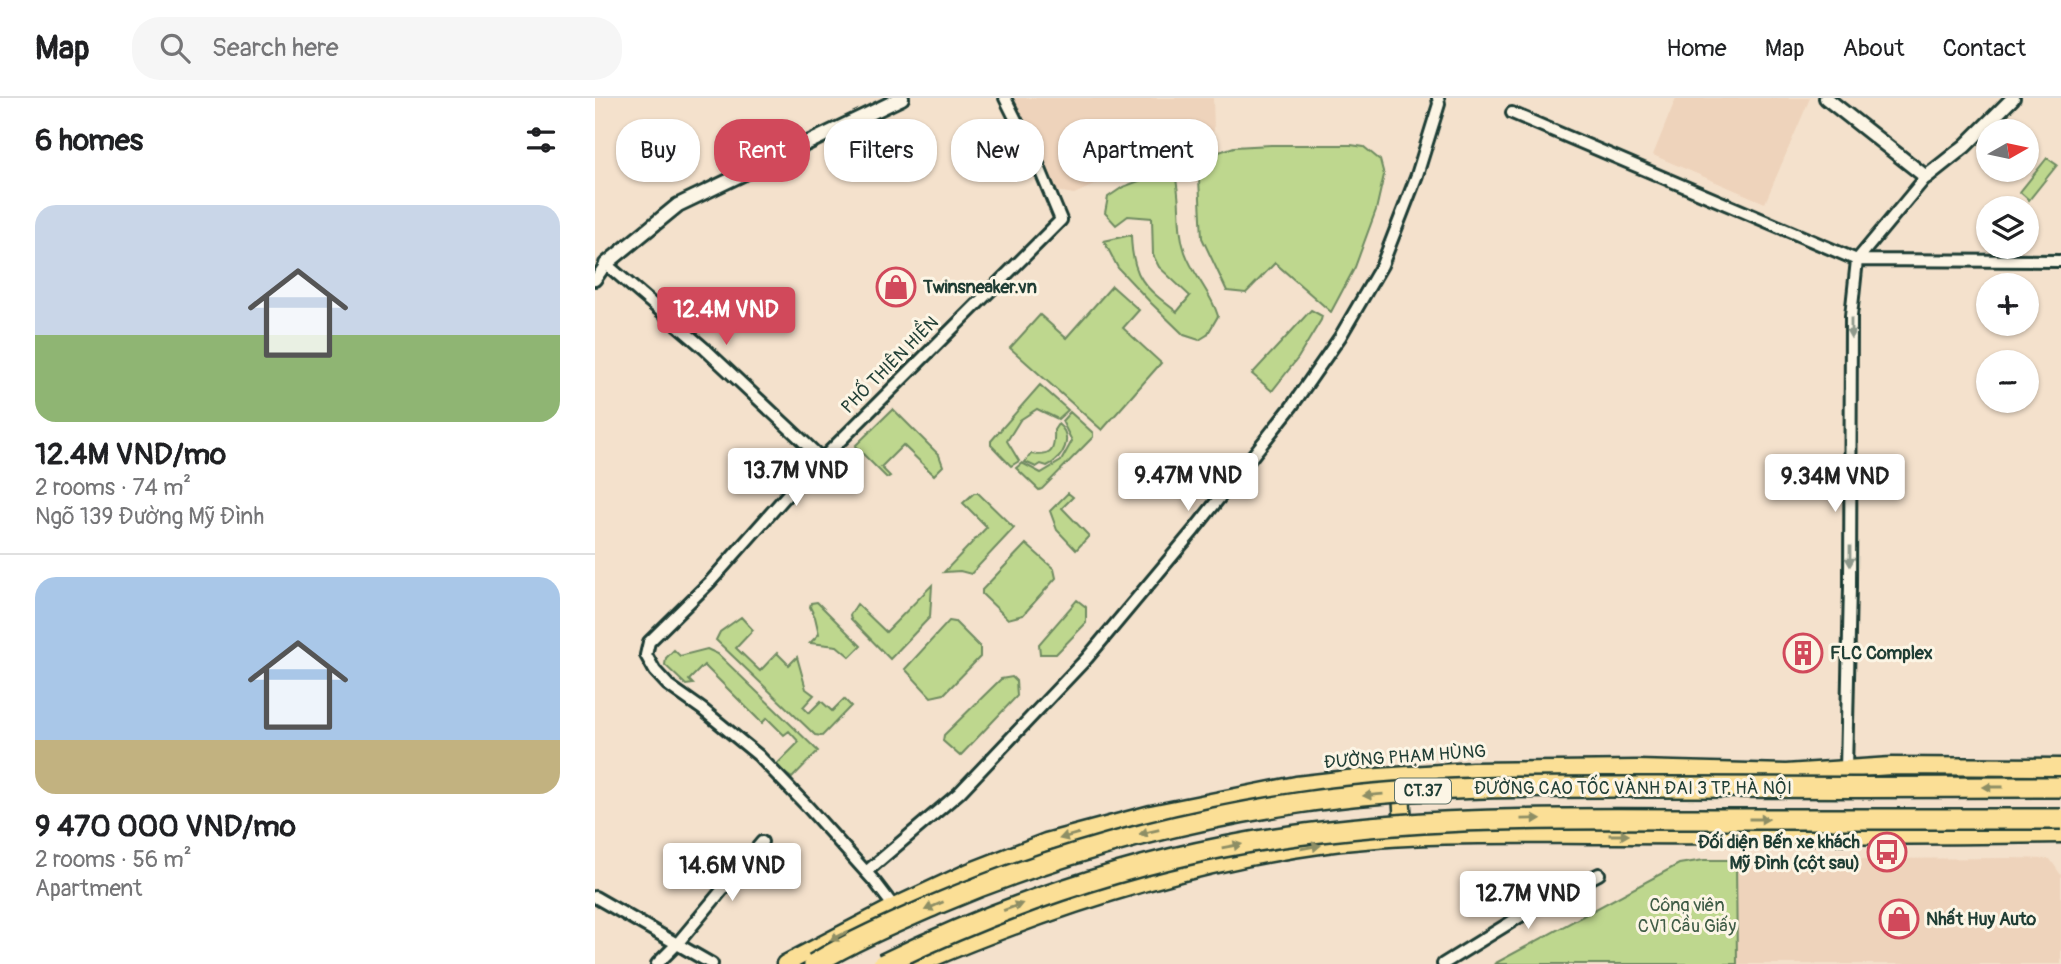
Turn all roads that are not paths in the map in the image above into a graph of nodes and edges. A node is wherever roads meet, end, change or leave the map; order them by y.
1 (902, 98) edge
2 (1005, 98) edge
3 (1438, 98) edge
4 (1826, 98) edge
5 (2014, 98) edge
6 (1512, 113) dead end
7 (1926, 177) junction
8 (1857, 260) junction
9 (2061, 261) edge
10 (606, 264) junction
11 (595, 281) edge
12 (823, 459) junction
13 (2061, 767) edge
14 (1846, 770) junction
15 (1400, 775) junction
16 (2061, 787) edge
17 (2061, 819) edge
18 (2061, 834) edge
19 (1404, 838) junction
20 (762, 842) dead end
21 (866, 872) junction
22 (1599, 874) dead end
23 (595, 897) edge
24 (894, 907) junction
25 (677, 944) junction
26 (657, 964) edge
27 (712, 964) edge
28 (785, 964) edge
29 (814, 964) edge
30 (883, 964) edge
31 (918, 964) edge
32 (1443, 964) edge

1 - 10 street
2 - 12 street, PHỐ THIÊN HIỀN
3 - 21 street
4 - 7 street
5 - 7 street
6 - 8 street
7 - 8 street
8 - 9 street
8 -> 14 street
10 - 11 street
10 - 12 street
12 - 21 street, PHỐ THIÊN HIỀN
13 - 14 main road, ĐƯỜNG PHẠM HÙNG
14 - 15 main road, ĐƯỜNG PHẠM HÙNG
15 - 19 main road
15 -> 24 main road, ĐƯỜNG PHẠM HÙNG
16 -> 29 highway, ĐƯỜNG CAO TỐC VÀNH ĐAI 3 TP. HÀ NỘI / CT.37, bridge
30 -> 17 highway, ĐƯỜNG CAO TỐC VÀNH ĐAI 3 TP. HÀ NỘI / CT.37, bridge
19 -> 18 main road
31 -> 19 main road
20 - 25 street
21 - 24 street, PHỐ THIÊN HIỀN
22 - 32 street
23 - 25 street
24 -> 28 main road, ĐƯỜNG PHẠM HÙNG
25 - 26 street
25 - 27 street

